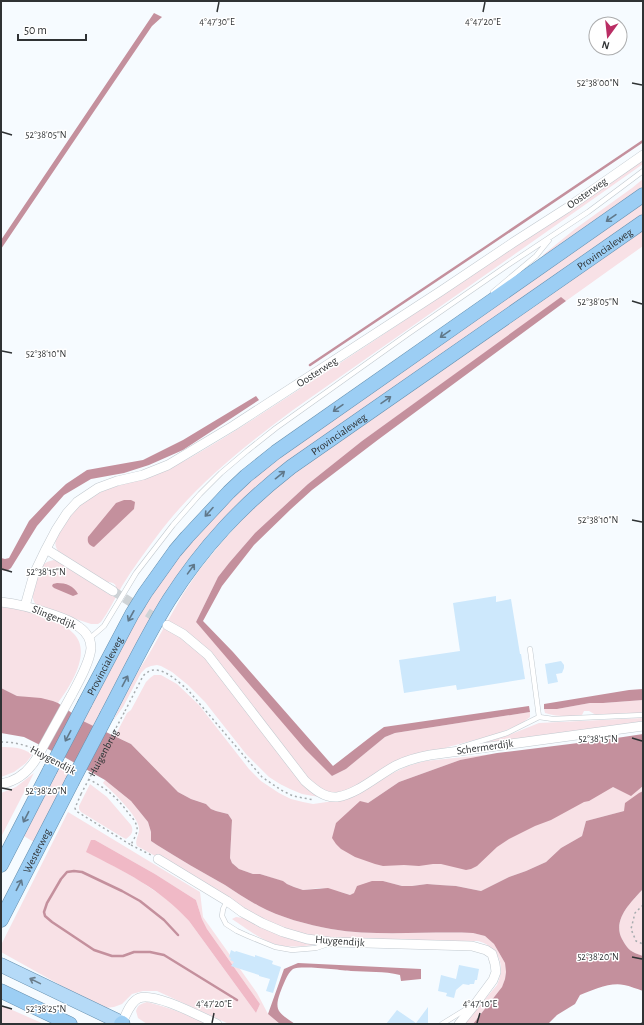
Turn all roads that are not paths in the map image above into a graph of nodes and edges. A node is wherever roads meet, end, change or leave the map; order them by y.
1 (643, 154) edge
2 (643, 171) edge
3 (643, 195) edge
4 (643, 222) edge
5 (552, 236) junction
6 (477, 311) junction
7 (46, 548) junction
8 (113, 591) tunnel mouth
9 (1, 602) edge
10 (25, 606) junction
11 (167, 625) tunnel mouth
12 (89, 639) junction
13 (530, 649) dead end
14 (107, 716) joint
15 (643, 716) edge
16 (539, 717) junction
17 (643, 726) edge
18 (444, 752) junction
19 (78, 779) joint
20 (1, 784) edge
21 (158, 859) road end
22 (1, 865) edge
23 (227, 901) junction
24 (1, 920) edge
25 (331, 942) junction
26 (7, 967) edge
27 (1, 991) edge
28 (476, 1003) junction
29 (70, 1024) edge
30 (122, 1024) edge
31 (217, 1024) edge
32 (442, 1024) edge
33 (459, 1024) edge

1 - 7 street, Oosterweg
2 - 5 lane, Provincialeweg
3 -> 6 highway, Provincialeweg
14 -> 4 highway, Provincialeweg
5 - 6 lane, Provincialeweg
5 - 12 lane, Provincialeweg
6 -> 22 highway, Provincialeweg, bridge
7 - 8 street
7 - 10 street, Oosterweg
9 - 10 street, Slingerdijk
10 - 12 street, Slingerdijk
11 - 18 street, Schermerdijk
12 - 20 street, Huygendijk, bridge
13 - 16 lane
14 - 19 highway, Huigenbrug, bridge
15 - 16 lane
16 - 18 lane
17 - 18 street, Schermerdijk
24 -> 19 highway, Westerweg
21 - 23 street, Huygendijk
23 - 25 street, Huygendijk
23 - 25 lane
25 - 28 street, Huygendijk
30 -> 26 main road
27 - 29 highway
28 - 32 lane, Huygendijk
28 - 33 street, Huygendijk
30 - 31 street

